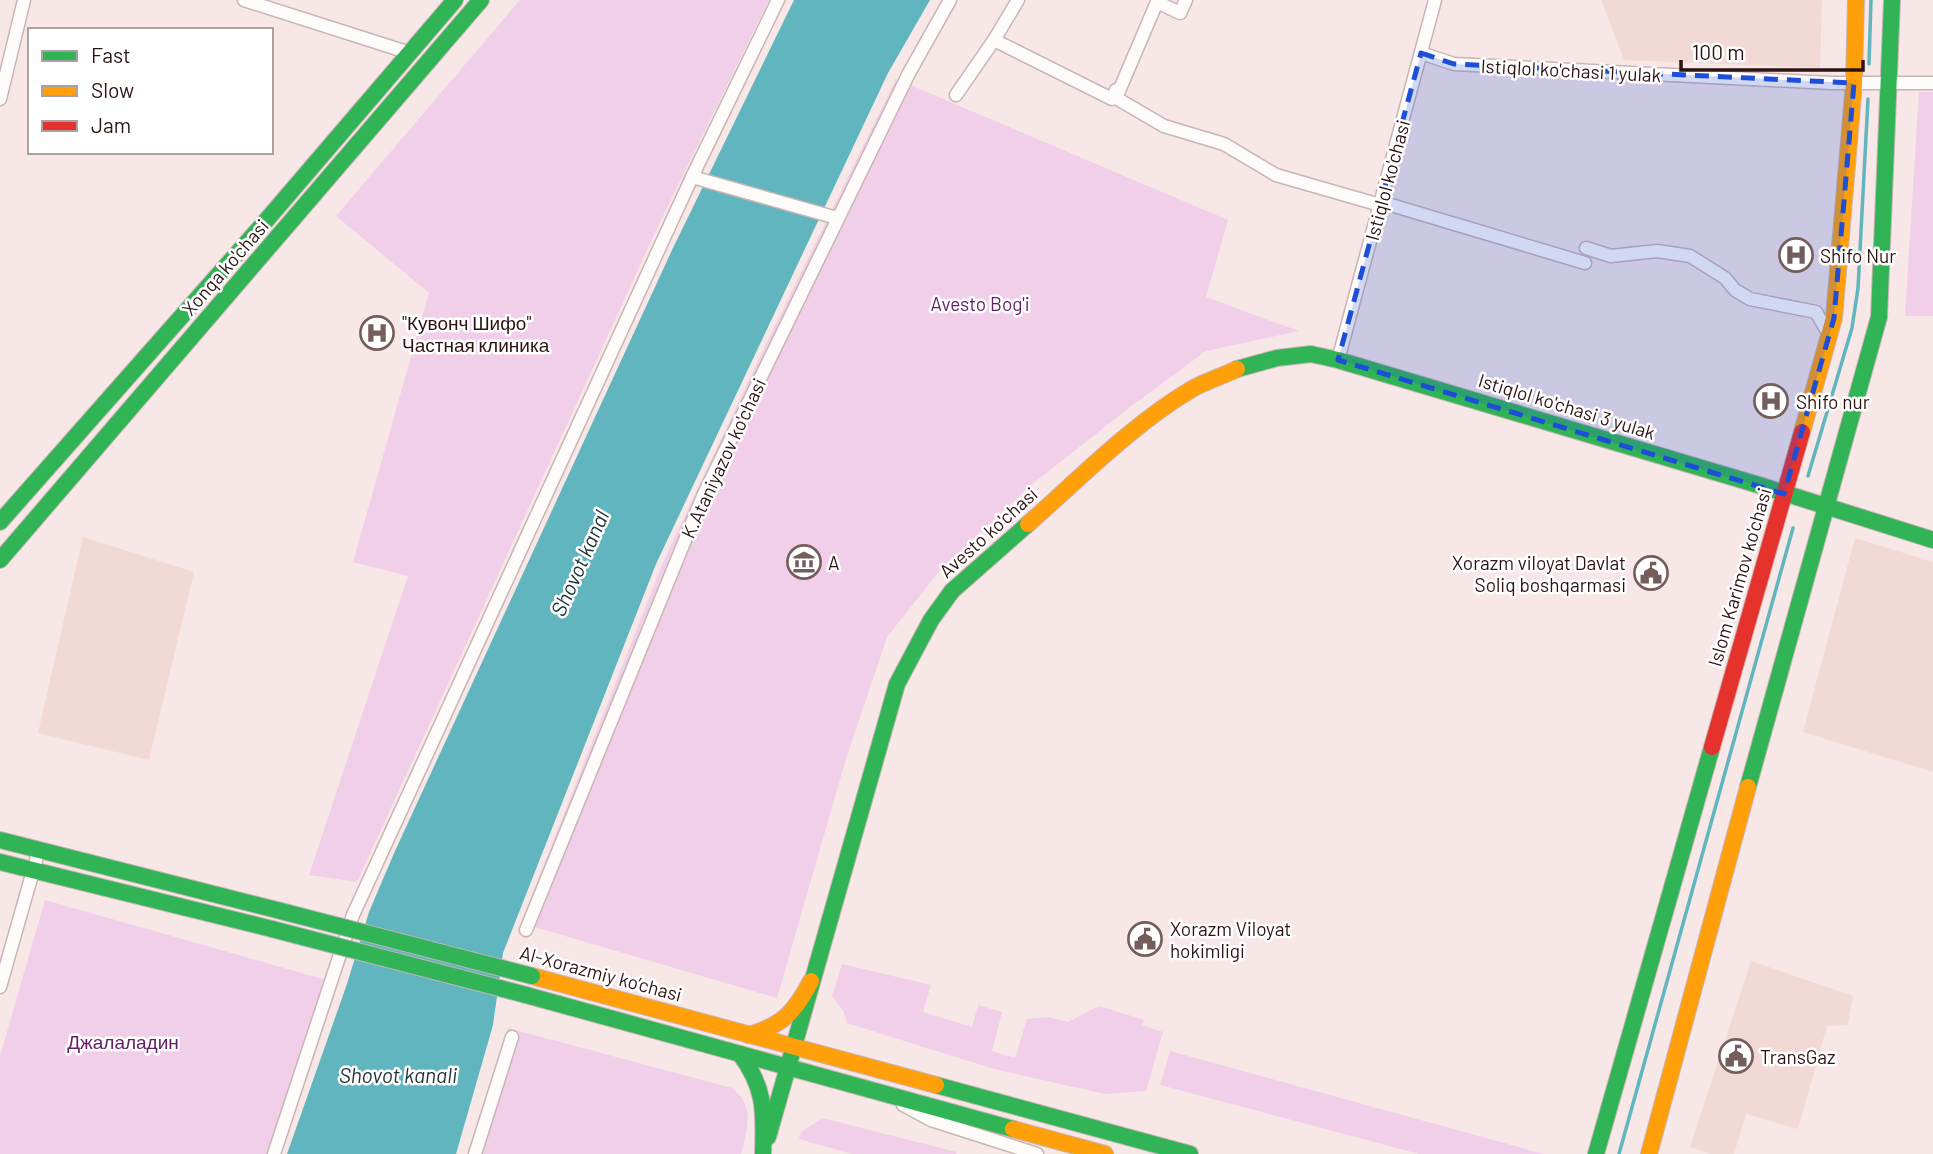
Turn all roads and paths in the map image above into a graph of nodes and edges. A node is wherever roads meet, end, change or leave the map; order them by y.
1 (24, 0) edge
2 (244, 0) edge
3 (455, 0) edge
4 (481, 0) edge
5 (779, 0) edge
6 (950, 0) edge
7 (1018, 0) edge
8 (1155, 0) edge
9 (1186, 0) edge
10 (1435, 0) edge
11 (1856, 0) edge
12 (1892, 0) edge
13 (995, 40) junction
14 (1421, 52) junction
15 (410, 54) junction
16 (1854, 83) junction
17 (1933, 83) edge
18 (1890, 84) junction
19 (0, 95) edge
20 (956, 95) dead end
21 (692, 177) junction
22 (1380, 204) junction
23 (837, 218) junction
24 (264, 223) junction
25 (279, 237) junction
26 (1586, 248) dead end
27 (1585, 263) dead end
28 (1830, 337) junction
29 (1338, 360) junction
30 (1784, 494) junction
31 (1827, 508) junction
32 (0, 522) edge
33 (1933, 540) edge
34 (0, 560) edge
35 (0, 840) edge
36 (40, 850) junction
37 (0, 862) edge
38 (34, 871) junction
39 (526, 930) dead end
40 (811, 982) junction
41 (0, 987) edge
42 (749, 1035) junction
43 (512, 1037) dead end
44 (793, 1046) junction
45 (740, 1054) junction
46 (788, 1066) junction
47 (875, 1091) junction
48 (274, 1154) edge
49 (475, 1154) edge
50 (763, 1154) edge
51 (1037, 1154) edge
52 (1105, 1154) edge
53 (1190, 1154) edge
54 (1596, 1154) edge
55 (1649, 1154) edge

1 - 19 street
2 - 15 street
3 - 15 main road, Xonqa ko'chasi
4 - 25 main road, Xonqa ko'chasi
5 - 21 street
6 - 23 street, K.Ataniyazov ko'chasi
7 - 13 street
8 - 13 street
9 - 22 street
10 - 14 street, Istiqlol ko'chasi
11 - 16 main road, Islom Karimov ko'chasi
12 - 18 main road
13 - 20 street
14 - 16 street, Istiqlol ko'chasi 1 yulak
14 - 22 street, Istiqlol ko'chasi
15 - 24 main road, Xonqa ko'chasi
16 - 18 street, Istiqlol ko'chasi 1 yulak
16 - 28 main road, Islom Karimov ko'chasi
17 - 18 street, Istiqlol ko'chasi 1 yulak
18 - 31 main road
21 - 23 street
21 - 48 street
22 - 27 street
22 - 29 street, Istiqlol ko'chasi
23 - 39 street, K.Ataniyazov ko'chasi
24 - 25 main road
24 - 32 main road, Xonqa ko'chasi
25 - 34 main road, Xonqa ko'chasi
26 - 28 street
28 - 30 main road, Islom Karimov ko'chasi
29 - 30 main road, Istiqlol ko'chasi 3 yulak
29 - 40 main road, Avesto ko'chasi
30 - 31 main road, Istiqlol ko'chasi 3 yulak
30 - 54 main road, Islom Karimov ko'chasi
31 - 33 main road, Istiqlol ko'chasi 3 yulak
31 - 55 main road
35 - 36 main road, Al-Xorazmiy ko’chasi
36 - 38 street
36 - 42 main road, Al-Xorazmiy ko’chasi, bridge
37 - 38 main road
38 - 41 street
38 - 45 main road, bridge
40 - 42 main road
40 - 44 main road
42 - 44 main road, Al-Xorazmiy ko’chasi
43 - 49 street
44 - 46 main road
44 - 53 main road, Al-Xorazmiy ko’chasi
45 - 46 main road
45 - 50 main road
46 - 47 main road
46 - 50 main road
47 - 51 street
47 - 52 main road

